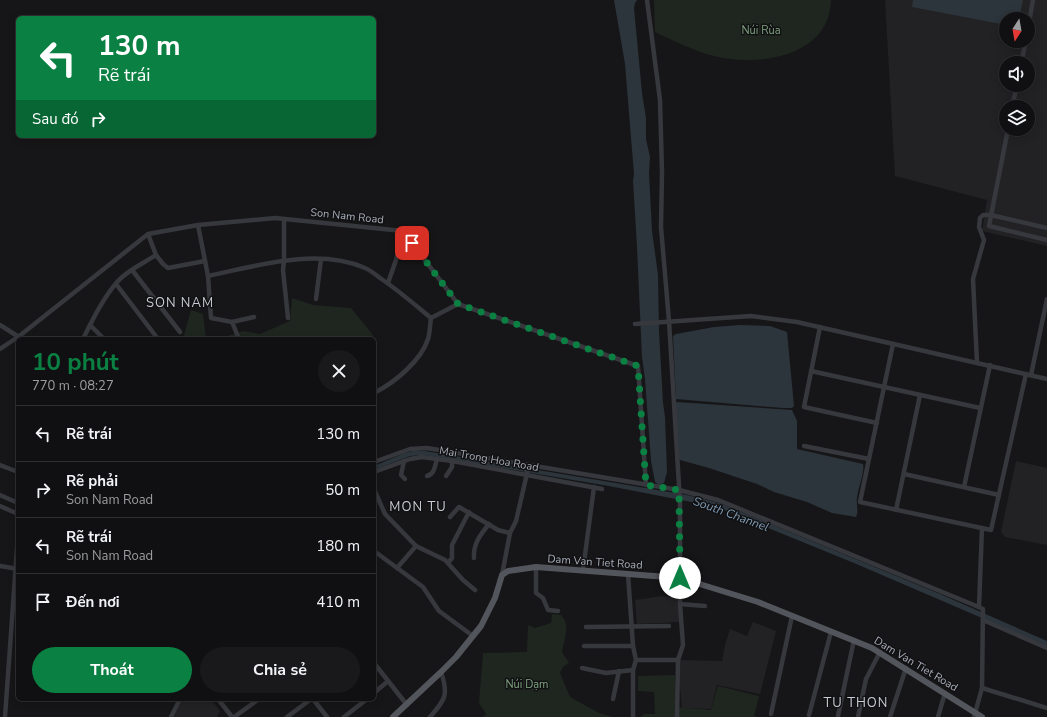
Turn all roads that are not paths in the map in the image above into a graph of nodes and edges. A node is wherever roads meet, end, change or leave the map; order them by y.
1 (647, 0) edge
2 (1034, 0) edge
3 (1031, 12) edge
4 (1007, 136) edge
5 (991, 215) junction
6 (284, 219) junction
7 (198, 225) junction
8 (1047, 228) edge
9 (403, 231) junction
10 (148, 234) junction
11 (1047, 240) edge
12 (156, 255) junction
13 (321, 258) junction
14 (205, 261) junction
15 (284, 261) junction
16 (132, 270) junction
17 (208, 276) junction
18 (388, 283) junction
19 (116, 284) junction
20 (1047, 299) edge
21 (316, 300) dead end
22 (458, 304) junction
23 (254, 317) dead end
24 (288, 318) dead end
25 (431, 318) junction
26 (668, 321) junction
27 (232, 322) junction
28 (635, 324) dead end
29 (0, 325) edge
30 (90, 325) junction
31 (820, 327) junction
32 (180, 332) dead end
33 (18, 337) edge
34 (21, 337) edge
35 (84, 337) edge
36 (102, 337) edge
37 (156, 337) edge
38 (238, 337) edge
39 (16, 340) edge
40 (893, 344) junction
41 (0, 349) edge
42 (977, 363) junction
43 (990, 365) junction
44 (812, 371) junction
45 (1028, 375) junction
46 (1047, 379) edge
47 (884, 388) junction
48 (376, 392) edge
49 (920, 395) junction
50 (980, 408) junction
51 (877, 423) junction
52 (804, 446) dead end
53 (437, 459) junction
54 (869, 459) junction
55 (376, 461) edge
56 (404, 461) junction
57 (452, 461) junction
58 (0, 465) edge
59 (529, 465) junction
60 (16, 471) edge
61 (376, 471) edge
62 (527, 474) junction
63 (904, 474) junction
64 (427, 476) dead end
65 (446, 476) dead end
66 (405, 479) dead end
67 (646, 485) junction
68 (594, 487) junction
69 (964, 487) junction
70 (602, 488) dead end
71 (679, 490) junction
72 (376, 493) edge
73 (0, 495) edge
74 (999, 495) junction
75 (16, 502) edge
76 (0, 506) edge
77 (896, 510) junction
78 (469, 512) junction
79 (16, 513) edge
80 (450, 517) dead end
81 (489, 524) junction
82 (982, 528) junction
83 (510, 533) junction
84 (416, 546) junction
85 (376, 552) edge
86 (474, 558) dead end
87 (448, 564) junction
88 (0, 566) edge
89 (536, 567) junction
90 (16, 568) edge
91 (397, 568) junction
92 (583, 570) junction
93 (628, 574) junction
94 (502, 575) junction
95 (680, 578) junction
96 (16, 580) edge
97 (475, 590) dead end
98 (680, 604) junction
99 (705, 606) dead end
100 (981, 608) junction
101 (558, 611) dead end
102 (792, 616) junction
103 (983, 620) junction
104 (632, 626) junction
105 (669, 626) dead end
106 (586, 627) dead end
107 (832, 632) junction
108 (473, 636) junction
109 (854, 640) junction
110 (584, 646) dead end
111 (633, 646) junction
112 (1047, 648) edge
113 (880, 652) junction
114 (636, 660) junction
115 (678, 660) junction
116 (376, 666) edge
117 (582, 668) dead end
118 (906, 668) junction
119 (633, 670) junction
120 (619, 671) junction
121 (441, 672) junction
122 (388, 681) junction
123 (982, 688) junction
124 (376, 691) edge
125 (945, 693) junction
126 (613, 699) dead end
127 (179, 701) edge
128 (220, 701) edge
129 (256, 701) edge
130 (309, 701) edge
131 (314, 701) edge
132 (364, 701) edge
133 (407, 705) junction
134 (1047, 708) edge
135 (771, 714) dead end
136 (810, 715) dead end
137 (974, 715) edge
138 (838, 716) edge
139 (5, 717) edge
140 (172, 717) edge
141 (233, 717) edge
142 (287, 717) edge
143 (327, 717) edge
144 (344, 717) edge
145 (393, 717) edge
146 (430, 717) edge
147 (633, 717) edge
148 (677, 717) edge
149 (858, 717) edge
150 (890, 717) edge
151 (938, 717) edge
152 (982, 717) edge

1 - 26 street
2 - 3 street
4 - 5 street
5 - 8 street
5 - 11 street
5 - 42 street
6 - 7 street, Son Nam Road
6 - 9 street, Son Nam Road
6 - 15 street
7 - 10 street, Son Nam Road
7 - 14 street
9 - 18 street
9 - 22 street
10 - 12 street
10 - 34 street, Son Nam Road
12 - 14 street
12 - 16 street
13 - 15 street
13 - 18 street
13 - 21 street
14 - 17 street
15 - 17 street
15 - 24 street
16 - 19 street
16 - 32 street
17 - 27 street
18 - 25 street
19 - 30 street
19 - 37 street
20 - 45 street
22 - 25 street
22 - 67 street
23 - 27 street
25 - 48 street
26 - 28 street
26 - 31 street
26 - 71 street
27 - 38 street
29 - 33 street
30 - 35 street
30 - 36 street
31 - 40 street
31 - 44 street
39 - 41 street, Son Nam Road
40 - 42 street
40 - 47 street
42 - 43 street
43 - 45 street
43 - 50 street
44 - 47 street
44 - 51 street
45 - 46 street
45 - 74 street
47 - 49 street
47 - 51 street
49 - 50 street
49 - 63 street
50 - 69 street
51 - 54 street
52 - 54 street
53 - 56 street, Mai Trong Hoa Road
53 - 57 street, Mai Trong Hoa Road
53 - 64 street
54 - 77 street
55 - 59 street
56 - 61 street, Mai Trong Hoa Road
56 - 66 street
57 - 62 street, Mai Trong Hoa Road
57 - 65 street
58 - 60 street
59 - 62 street
59 - 67 street
62 - 68 street, Mai Trong Hoa Road
62 - 83 street
63 - 69 street
63 - 77 street
67 - 71 street
68 - 70 street, Mai Trong Hoa Road
68 - 92 street
69 - 74 street
71 - 95 street
71 - 100 street
72 - 84 street
73 - 75 street
74 - 82 street
76 - 79 street
77 - 82 street
78 - 80 street
78 - 81 street
78 - 87 street
81 - 83 street
81 - 86 street
82 - 100 street
83 - 94 street
84 - 87 street
84 - 91 street
85 - 91 street
87 - 97 street
88 - 90 street
89 - 92 main road, Dam Van Tiet Road
89 - 94 main road, Dam Van Tiet Road
89 - 101 street
91 - 108 street
92 - 93 main road, Dam Van Tiet Road
93 - 95 main road, Dam Van Tiet Road
93 - 104 street
94 - 108 main road
95 - 98 street
95 - 102 main road, Dam Van Tiet Road
96 - 139 street
98 - 99 street
98 - 115 street
100 - 103 street
102 - 107 main road, Dam Van Tiet Road
102 - 135 street
103 - 112 street
103 - 123 street
104 - 105 street
104 - 106 street
104 - 111 street
107 - 109 main road, Dam Van Tiet Road
107 - 136 street
108 - 121 main road
109 - 113 main road, Dam Van Tiet Road
109 - 138 street
110 - 111 street
111 - 114 street
113 - 118 main road, Dam Van Tiet Road
113 - 149 street
114 - 115 street
114 - 119 street
115 - 148 street
116 - 122 street
117 - 120 street
118 - 125 main road, Dam Van Tiet Road
118 - 150 street
119 - 120 street
119 - 147 street
120 - 126 street
121 - 133 main road
121 - 146 street
122 - 124 street
122 - 133 street
123 - 134 street
123 - 137 street
125 - 137 main road, Dam Van Tiet Road
125 - 151 street
127 - 140 street
128 - 141 street
129 - 141 street
130 - 142 street
131 - 143 street
132 - 144 street
133 - 145 main road
137 - 152 main road, Dam Van Tiet Road

